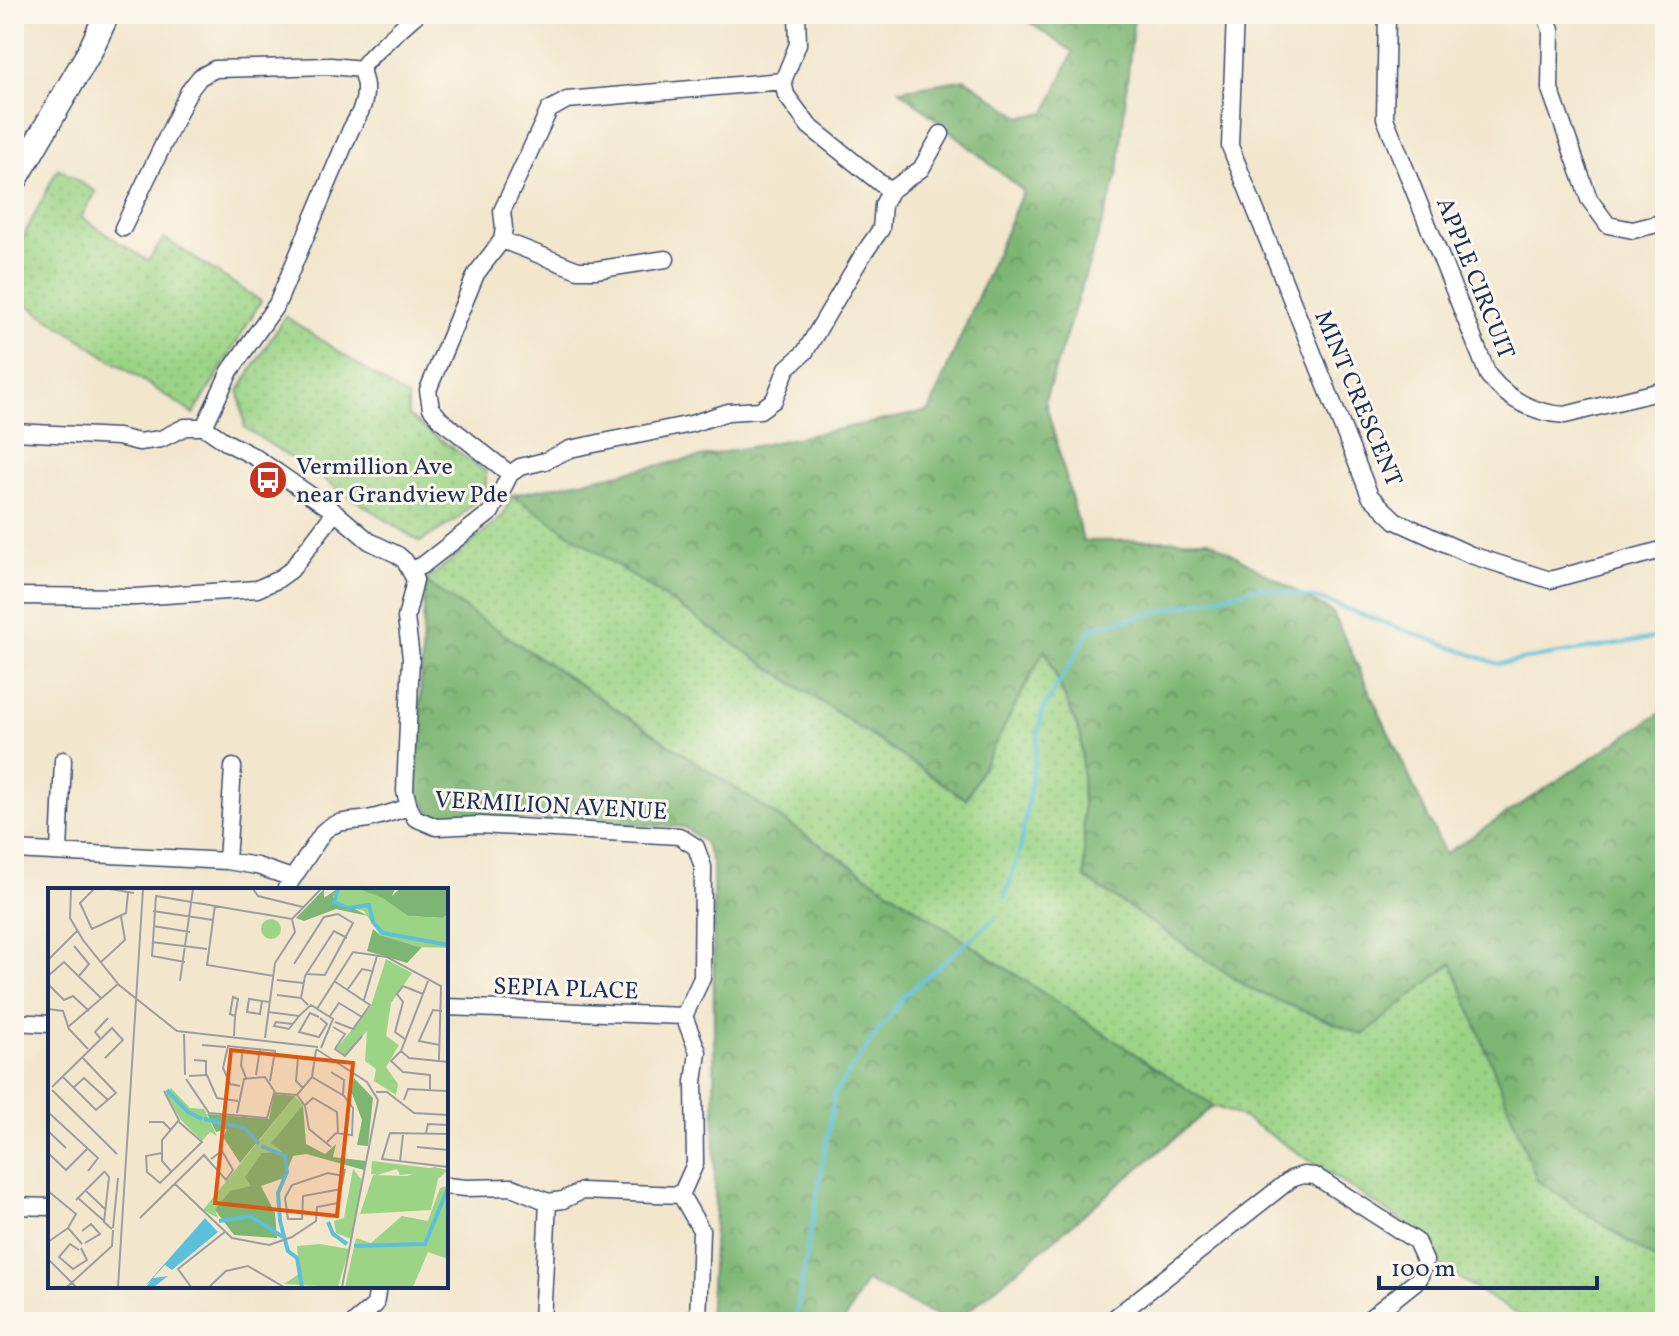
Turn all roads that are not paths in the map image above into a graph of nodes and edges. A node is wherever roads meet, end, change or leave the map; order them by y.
1 (107, 14) edge
2 (417, 14) edge
3 (797, 14) edge
4 (1235, 14) edge
5 (1387, 14) edge
6 (1545, 14) edge
7 (362, 69) junction
8 (783, 81) junction
9 (941, 134) dead end
10 (14, 182) edge
11 (890, 191) junction
12 (1665, 222) edge
13 (123, 228) dead end
14 (502, 240) junction
15 (666, 259) dead end
16 (1665, 390) edge
17 (204, 427) junction
18 (14, 432) edge
19 (510, 474) junction
20 (335, 512) junction
21 (1665, 549) edge
22 (412, 570) junction
23 (14, 596) edge
24 (63, 760) dead end
25 (233, 767) dead end
26 (409, 807) junction
27 (14, 850) edge
28 (59, 852) junction
29 (227, 861) junction
30 (288, 884) edge
31 (448, 1007) edge
32 (684, 1016) junction
33 (14, 1022) edge
34 (48, 1024) edge
35 (448, 1186) edge
36 (681, 1195) junction
37 (548, 1202) junction
38 (14, 1206) edge
39 (48, 1207) edge
40 (378, 1288) edge
41 (355, 1322) edge
42 (542, 1322) edge
43 (698, 1322) edge
44 (1112, 1322) edge
45 (1365, 1322) edge

1 - 10 main road
2 - 7 street
3 - 8 street
4 - 21 street, MINT CRESCENT
5 - 16 street, APPLE CIRCUIT
6 - 12 street
7 - 13 street
7 - 17 street
8 - 11 street
8 - 14 street
9 - 11 street
11 - 19 street
14 - 15 street
14 - 19 street
17 - 18 street
17 - 20 street
19 - 22 street
20 - 22 street
20 - 23 street
22 - 26 street, VERMILION AVENUE
24 - 28 street
25 - 29 street
26 - 30 street
26 - 32 street, VERMILION AVENUE
27 - 28 street
28 - 29 street
29 - 30 street
31 - 32 street, SEPIA PLACE
32 - 36 street
33 - 34 street
35 - 37 street
36 - 37 street
36 - 43 street
37 - 42 street
38 - 39 street
40 - 41 street
44 - 45 street

